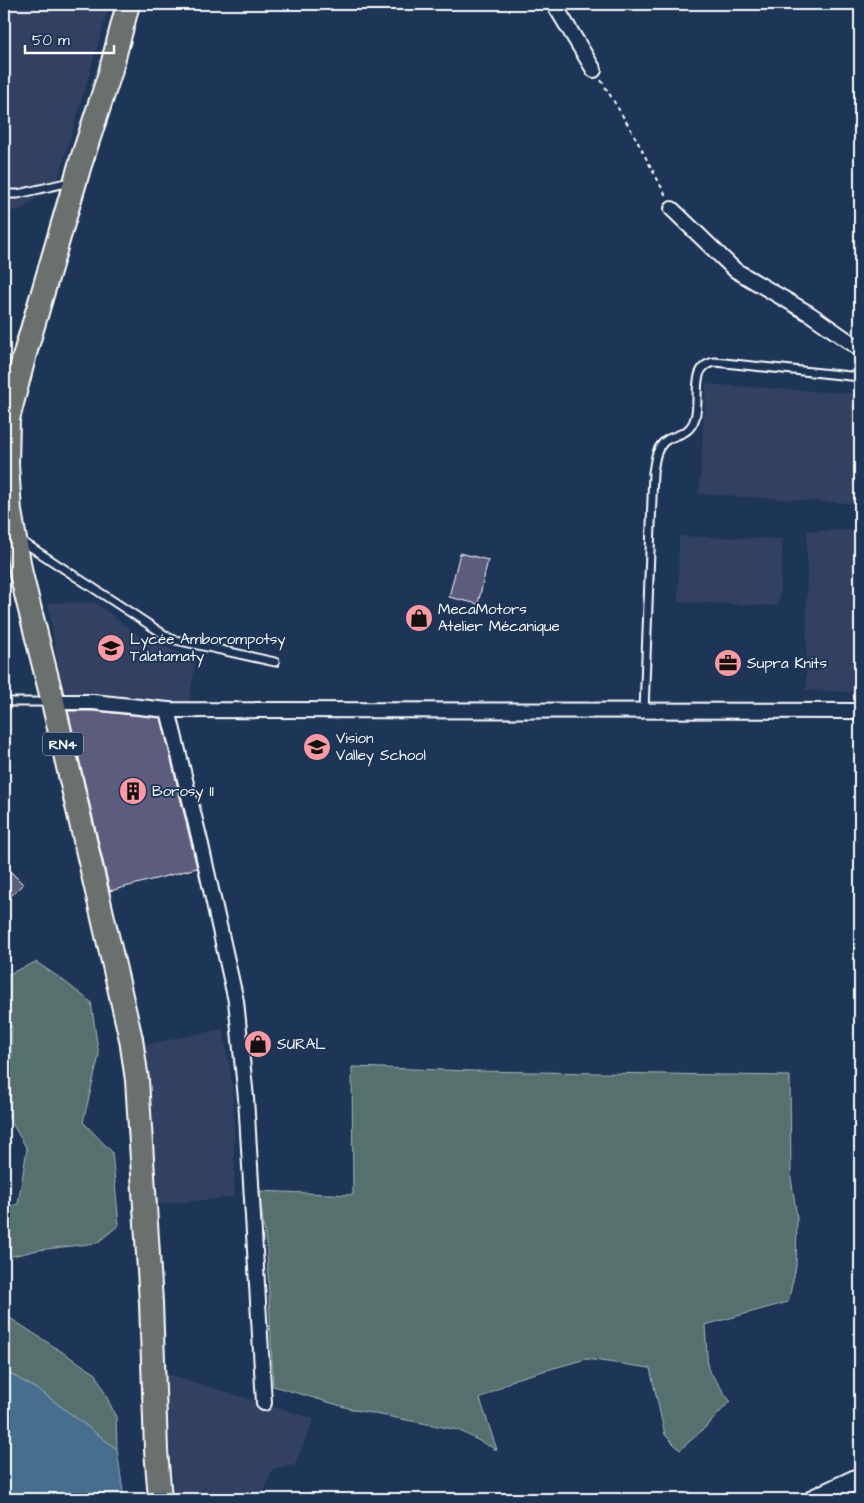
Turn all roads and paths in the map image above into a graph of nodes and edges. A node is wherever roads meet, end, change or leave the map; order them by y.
1 (128, 4) edge
2 (554, 4) edge
3 (594, 70) joint
4 (75, 180) junction
5 (4, 194) edge
6 (672, 209) joint
7 (860, 349) edge
8 (860, 377) edge
9 (14, 537) junction
10 (275, 662) dead end
11 (4, 702) edge
12 (53, 702) junction
13 (168, 710) junction
14 (860, 711) edge
15 (644, 712) junction
16 (264, 1403) dead end
17 (860, 1478) edge
18 (160, 1499) edge
19 (815, 1499) edge

1 - 4 main road, RN4
2 - 3 street
3 - 6 path
4 - 5 lane
4 - 9 main road, RN4
6 - 7 street
8 - 15 lane
9 - 10 lane
9 - 12 main road, RN4
11 - 12 lane
12 - 13 street
12 - 18 main road, RN4
13 - 15 street
13 - 16 street
14 - 15 street
17 - 19 main road

